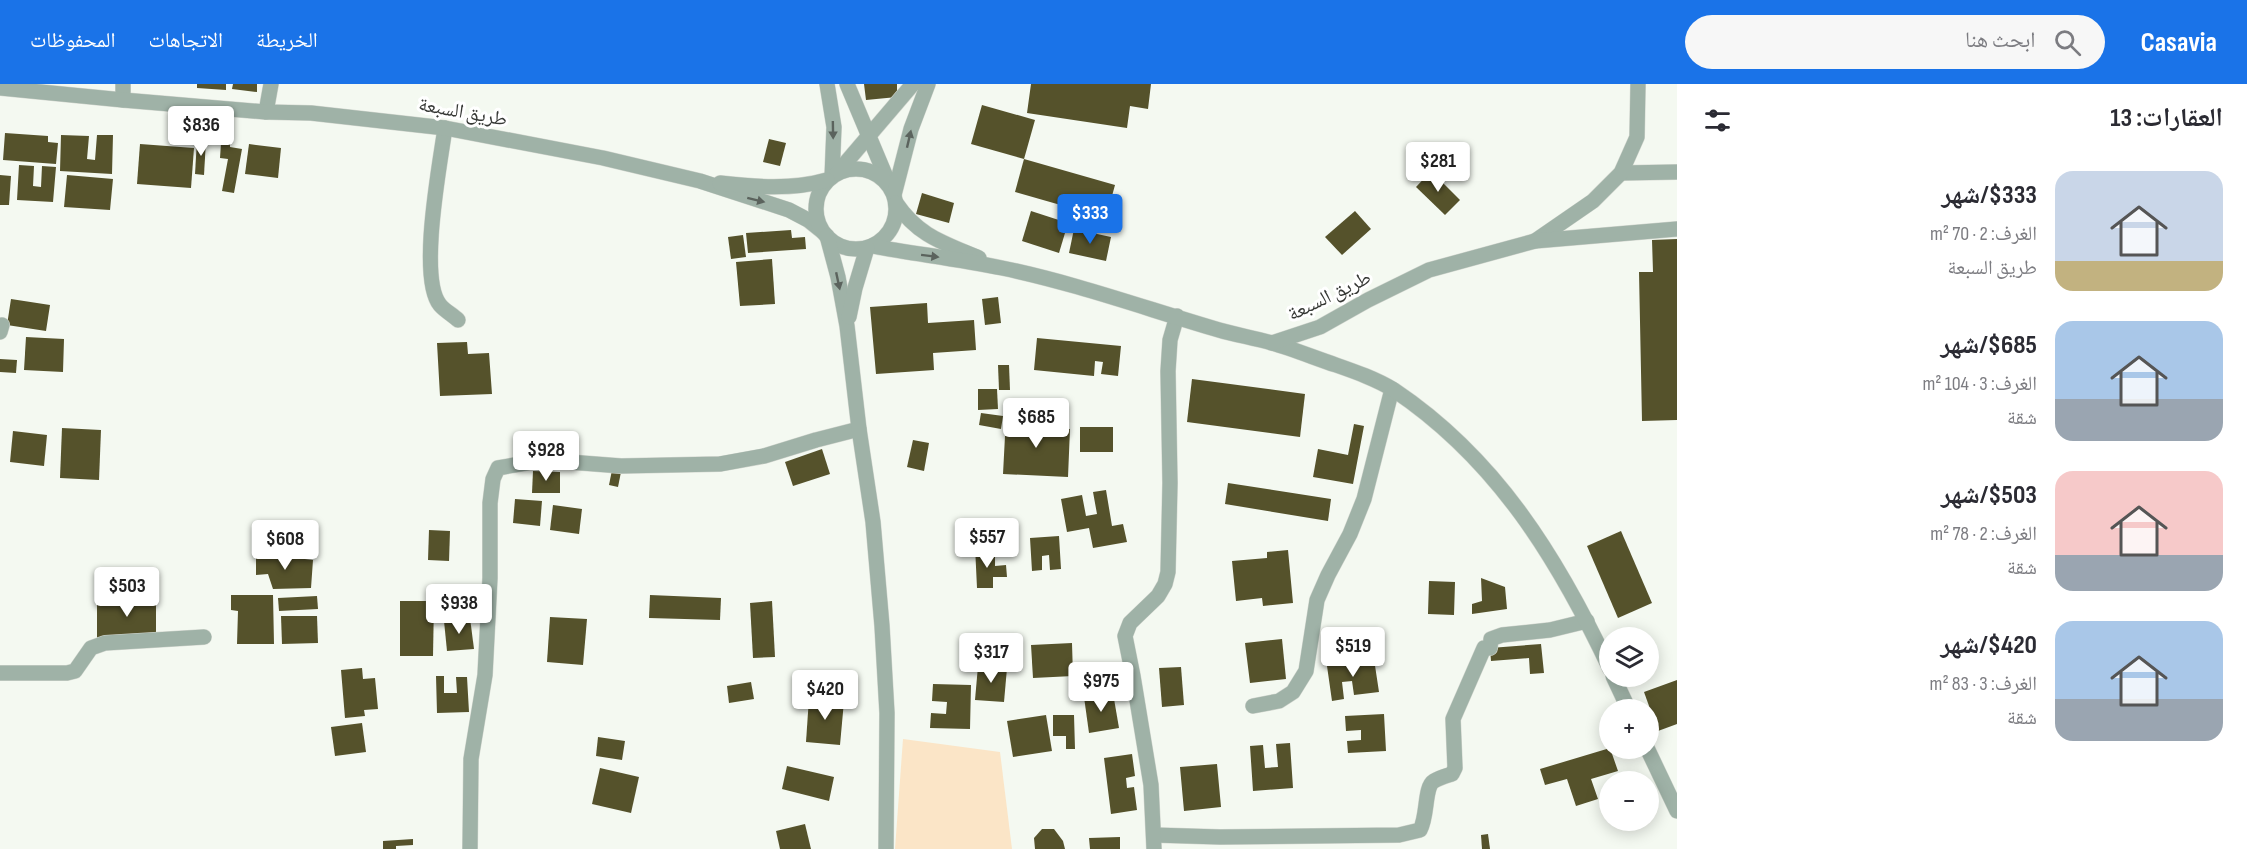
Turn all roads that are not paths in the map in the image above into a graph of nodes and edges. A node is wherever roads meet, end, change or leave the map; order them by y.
1 (123, 84) edge
2 (271, 84) edge
3 (827, 84) edge
4 (846, 84) edge
5 (913, 84) edge
6 (928, 84) edge
7 (1638, 84) edge
8 (0, 88) edge
9 (123, 100) junction
10 (266, 112) junction
11 (445, 128) junction
12 (869, 135) junction
13 (1677, 172) edge
14 (1621, 173) junction
15 (832, 177) junction
16 (700, 181) junction
17 (893, 196) junction
18 (1677, 229) edge
19 (825, 234) junction
20 (1535, 241) junction
21 (870, 247) junction
22 (1001, 268) junction
23 (1177, 316) junction
24 (458, 320) dead end
25 (847, 326) junction
26 (1272, 343) junction
27 (1392, 389) junction
28 (859, 429) junction
29 (1587, 621) junction
30 (204, 637) dead end
31 (1599, 646) edge
32 (0, 673) edge
33 (1253, 706) dead end
34 (1652, 759) edge
35 (1677, 811) edge
36 (1154, 842) edge
37 (470, 849) edge
38 (886, 849) edge

1 - 9 street
2 - 10 street
3 -> 15 street
4 - 12 street
5 - 12 street
17 -> 6 street
7 - 14 street
8 - 9 street, طريق السبعة
9 - 10 street, طريق السبعة
10 - 11 street, طريق السبعة
11 - 16 street, طريق السبعة
11 - 24 street
12 - 15 street
12 - 17 street
13 - 14 street
14 - 20 street
15 - 16 street
15 - 17 street
15 - 19 street
16 -> 19 street
17 - 21 street
17 - 22 street, طريق السبعة
18 - 20 street, طريق السبعة
19 - 21 street
19 -> 25 street
20 - 26 street, طريق السبعة
21 -> 22 street, طريق السبعة
21 - 25 street
22 - 23 street, طريق السبعة
23 - 26 street, طريق السبعة
23 - 36 street
25 - 28 street
26 - 27 street
27 - 29 street
27 - 33 street
28 - 37 street
28 - 38 street
29 - 31 street
29 - 36 street
30 - 32 street
34 - 35 street

